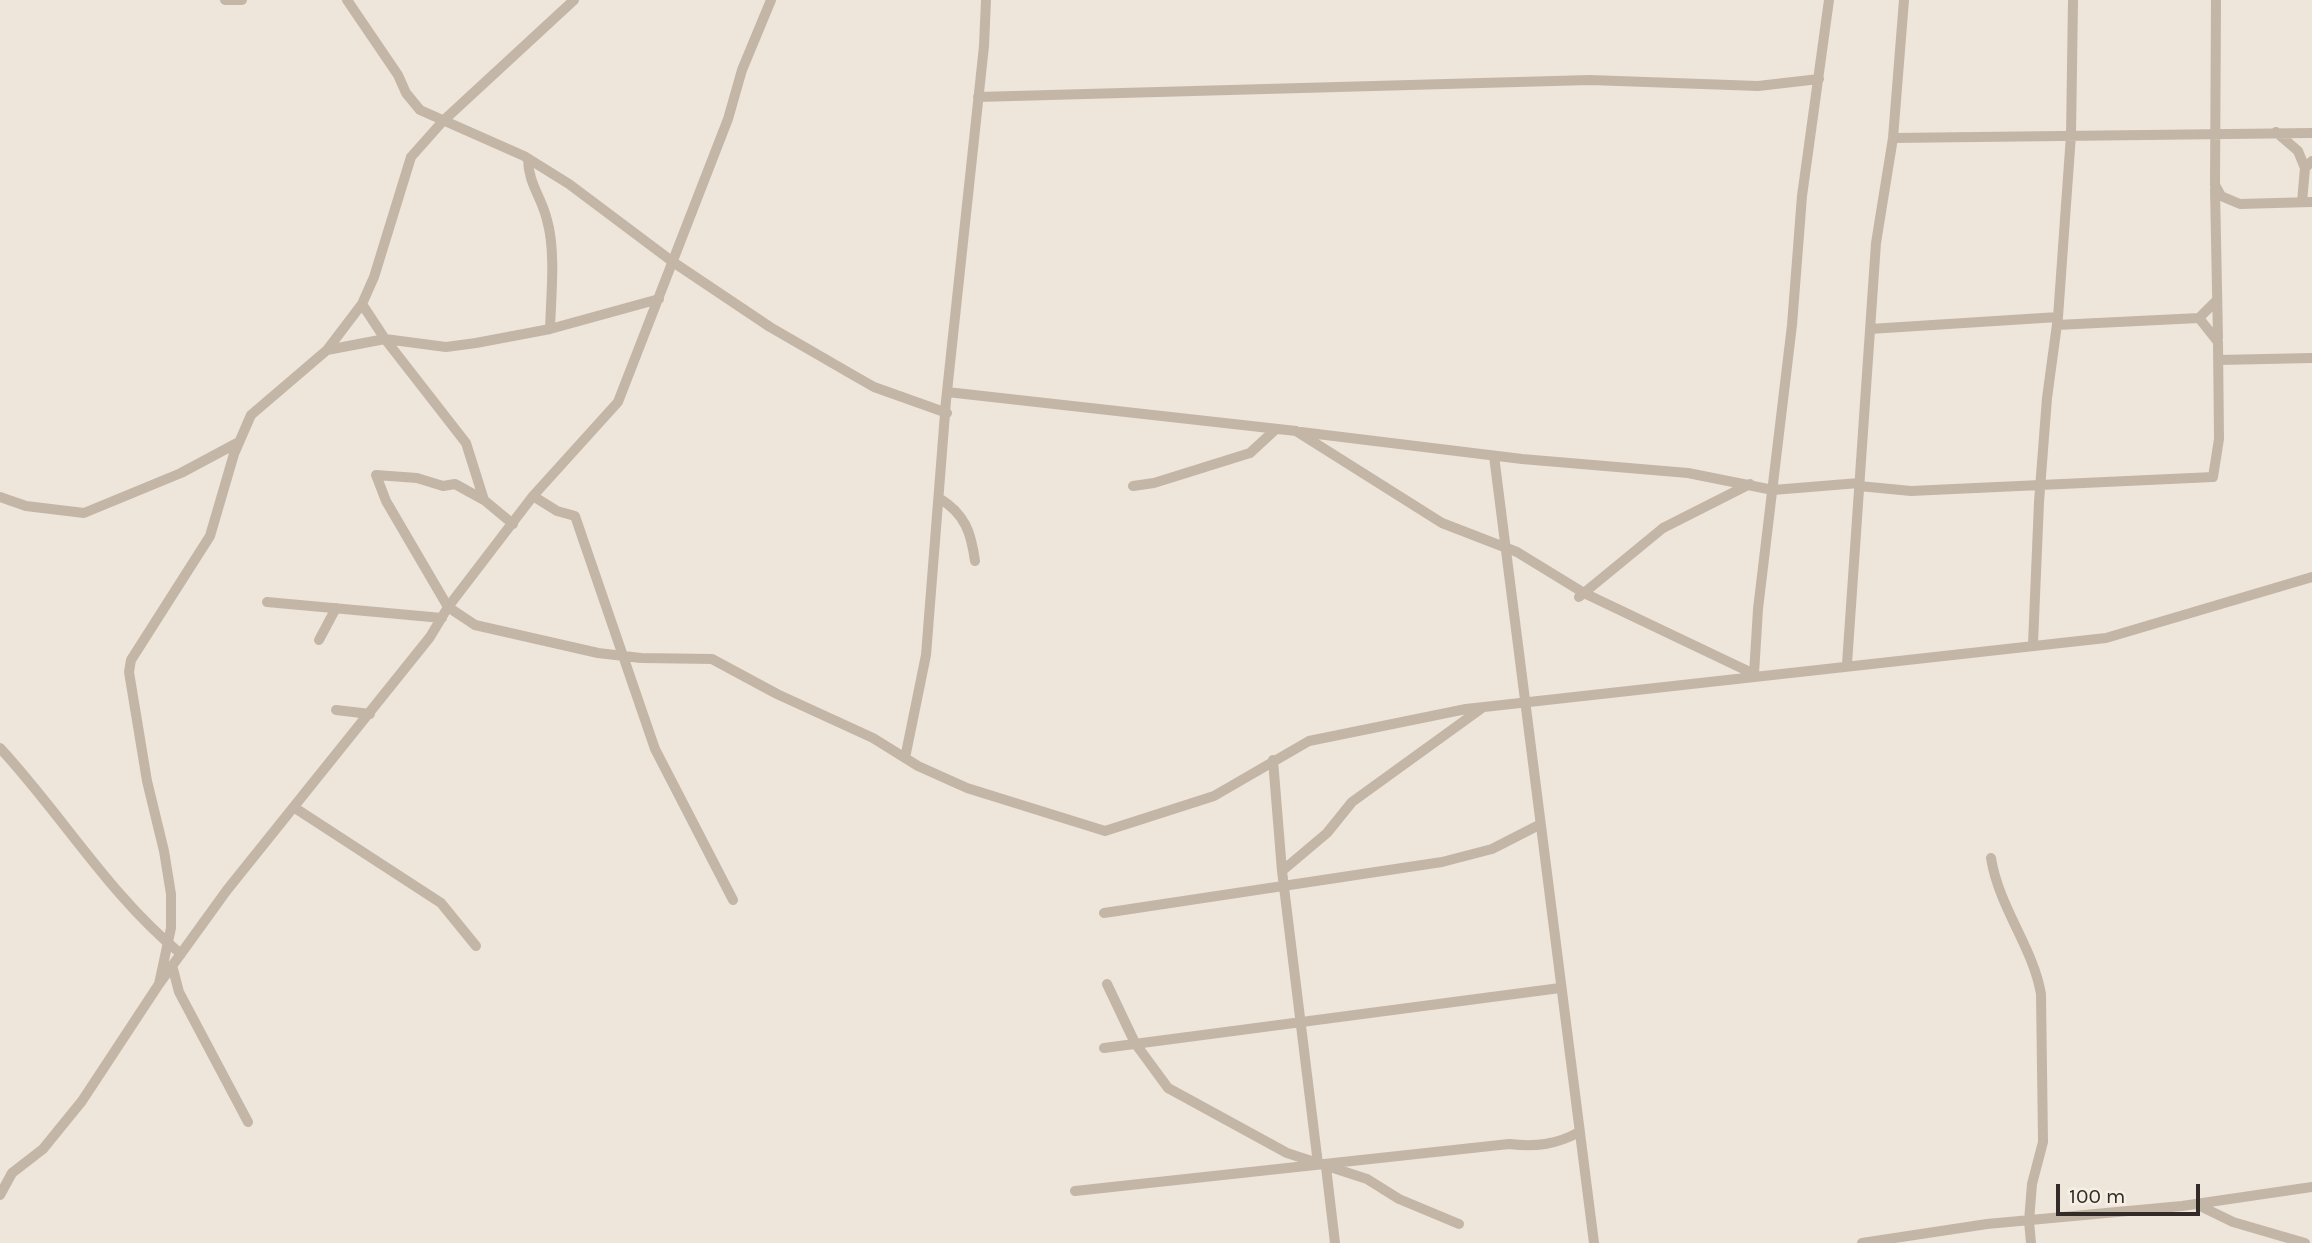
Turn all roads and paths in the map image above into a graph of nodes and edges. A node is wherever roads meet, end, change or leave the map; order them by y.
1 (225, 0) edge
2 (242, 0) edge
3 (347, 0) edge
4 (574, 0) edge
5 (771, 0) edge
6 (986, 0) edge
7 (1829, 0) edge
8 (1904, 0) edge
9 (2073, 0) edge
10 (2216, 0) edge
11 (1819, 79) junction
12 (978, 97) junction
13 (443, 121) junction
14 (2276, 132) junction
15 (2214, 133) junction
16 (2312, 133) edge
17 (2071, 135) junction
18 (1893, 138) junction
19 (528, 159) junction
20 (2309, 165) edge
21 (2215, 185) junction
22 (2307, 202) edge
23 (673, 262) junction
24 (659, 299) junction
25 (2217, 300) junction
26 (362, 304) junction
27 (2199, 318) junction
28 (2058, 321) junction
29 (550, 329) junction
30 (1870, 329) junction
31 (384, 339) junction
32 (2218, 342) junction
33 (327, 350) junction
34 (2312, 358) edge
35 (2219, 360) junction
36 (947, 392) junction
37 (947, 413) junction
38 (1276, 429) junction
39 (1296, 431) junction
40 (239, 442) junction
41 (1494, 456) junction
42 (1750, 484) junction
43 (1859, 484) junction
44 (2042, 484) junction
45 (1133, 486) dead end
46 (1773, 490) junction
47 (533, 496) junction
48 (0, 497) edge
49 (939, 498) junction
50 (484, 500) junction
51 (513, 524) junction
52 (1507, 547) junction
53 (975, 561) dead end
54 (2312, 577) edge
55 (1581, 595) junction
56 (267, 602) dead end
57 (448, 607) junction
58 (336, 608) junction
59 (442, 618) junction
60 (319, 640) dead end
61 (2033, 645) junction
62 (623, 656) junction
63 (1847, 664) junction
64 (1754, 674) junction
65 (1524, 702) junction
66 (1484, 706) junction
67 (336, 710) dead end
68 (370, 714) junction
69 (0, 748) edge
70 (905, 758) junction
71 (1273, 760) junction
72 (295, 808) junction
73 (1539, 825) junction
74 (1991, 858) dead end
75 (1282, 871) junction
76 (1284, 885) junction
77 (733, 900) dead end
78 (1104, 913) dead end
79 (168, 943) junction
80 (476, 946) dead end
81 (181, 954) junction
82 (173, 969) junction
83 (159, 984) junction
84 (1107, 984) dead end
85 (1560, 988) junction
86 (1301, 1020) junction
87 (1135, 1043) junction
88 (1104, 1048) dead end
89 (248, 1122) dead end
90 (1579, 1132) junction
91 (1322, 1165) junction
92 (2312, 1187) edge
93 (1075, 1191) dead end
94 (0, 1195) edge
95 (2197, 1204) junction
96 (2029, 1221) junction
97 (1459, 1224) dead end
98 (1335, 1243) edge
99 (1594, 1243) edge
100 (1862, 1243) edge
101 (2031, 1243) edge
102 (2305, 1243) edge

1 - 2 street
3 - 13 street
4 - 13 street
5 - 23 street
6 - 12 street
7 - 11 street
8 - 18 street
9 - 17 street
10 - 15 street
11 - 12 street
11 - 46 street
12 - 36 street
13 - 19 street
13 - 26 street
14 - 15 street
14 - 16 street
14 - 20 street
15 - 17 street
15 - 21 street
17 - 18 street
17 - 28 street
18 - 30 street
19 - 23 street
19 - 29 street
20 - 22 street
21 - 22 street
21 - 25 street
23 - 24 street
23 - 37 street
24 - 29 street
24 - 47 street
25 - 27 street
25 - 32 street
26 - 31 street
26 - 33 street
27 - 28 street
27 - 32 street
28 - 30 street
28 - 44 street
29 - 31 street
30 - 43 street
31 - 33 street
31 - 50 street
32 - 35 street
33 - 40 street
34 - 35 street
35 - 44 street
36 - 37 street
36 - 38 street
37 - 49 street
38 - 39 street
38 - 45 street
39 - 41 street
39 - 52 street
40 - 48 street
40 - 79 street
41 - 42 street
41 - 52 street
42 - 46 street
42 - 55 street
43 - 44 street
43 - 46 street
43 - 63 street
44 - 61 street
46 - 64 street
47 - 51 street
47 - 62 street
49 - 53 street
49 - 70 street
50 - 51 street
50 - 57 street
51 - 57 street
52 - 55 street
52 - 65 street
54 - 61 street
55 - 64 street
56 - 58 street
57 - 59 street
57 - 62 street
58 - 59 street
58 - 60 street
59 - 68 street
61 - 63 street
62 - 70 street
62 - 77 street
63 - 64 street
64 - 65 street
65 - 66 street
65 - 73 street
66 - 71 street
66 - 75 street
67 - 68 street
68 - 72 street
69 - 79 street
70 - 71 street
71 - 75 street
72 - 80 street
72 - 81 street
73 - 76 street
73 - 85 street
74 - 96 street
75 - 76 street
76 - 78 street
76 - 86 street
79 - 81 street
79 - 83 street
81 - 82 street
82 - 83 street
82 - 89 street
83 - 94 street
84 - 87 street
85 - 86 street
85 - 90 street
86 - 87 street
86 - 91 street
87 - 88 street
87 - 91 street
90 - 91 street
90 - 99 street
91 - 93 street
91 - 97 street
91 - 98 street
92 - 95 street
95 - 96 street
95 - 102 street
96 - 100 street
96 - 101 street

